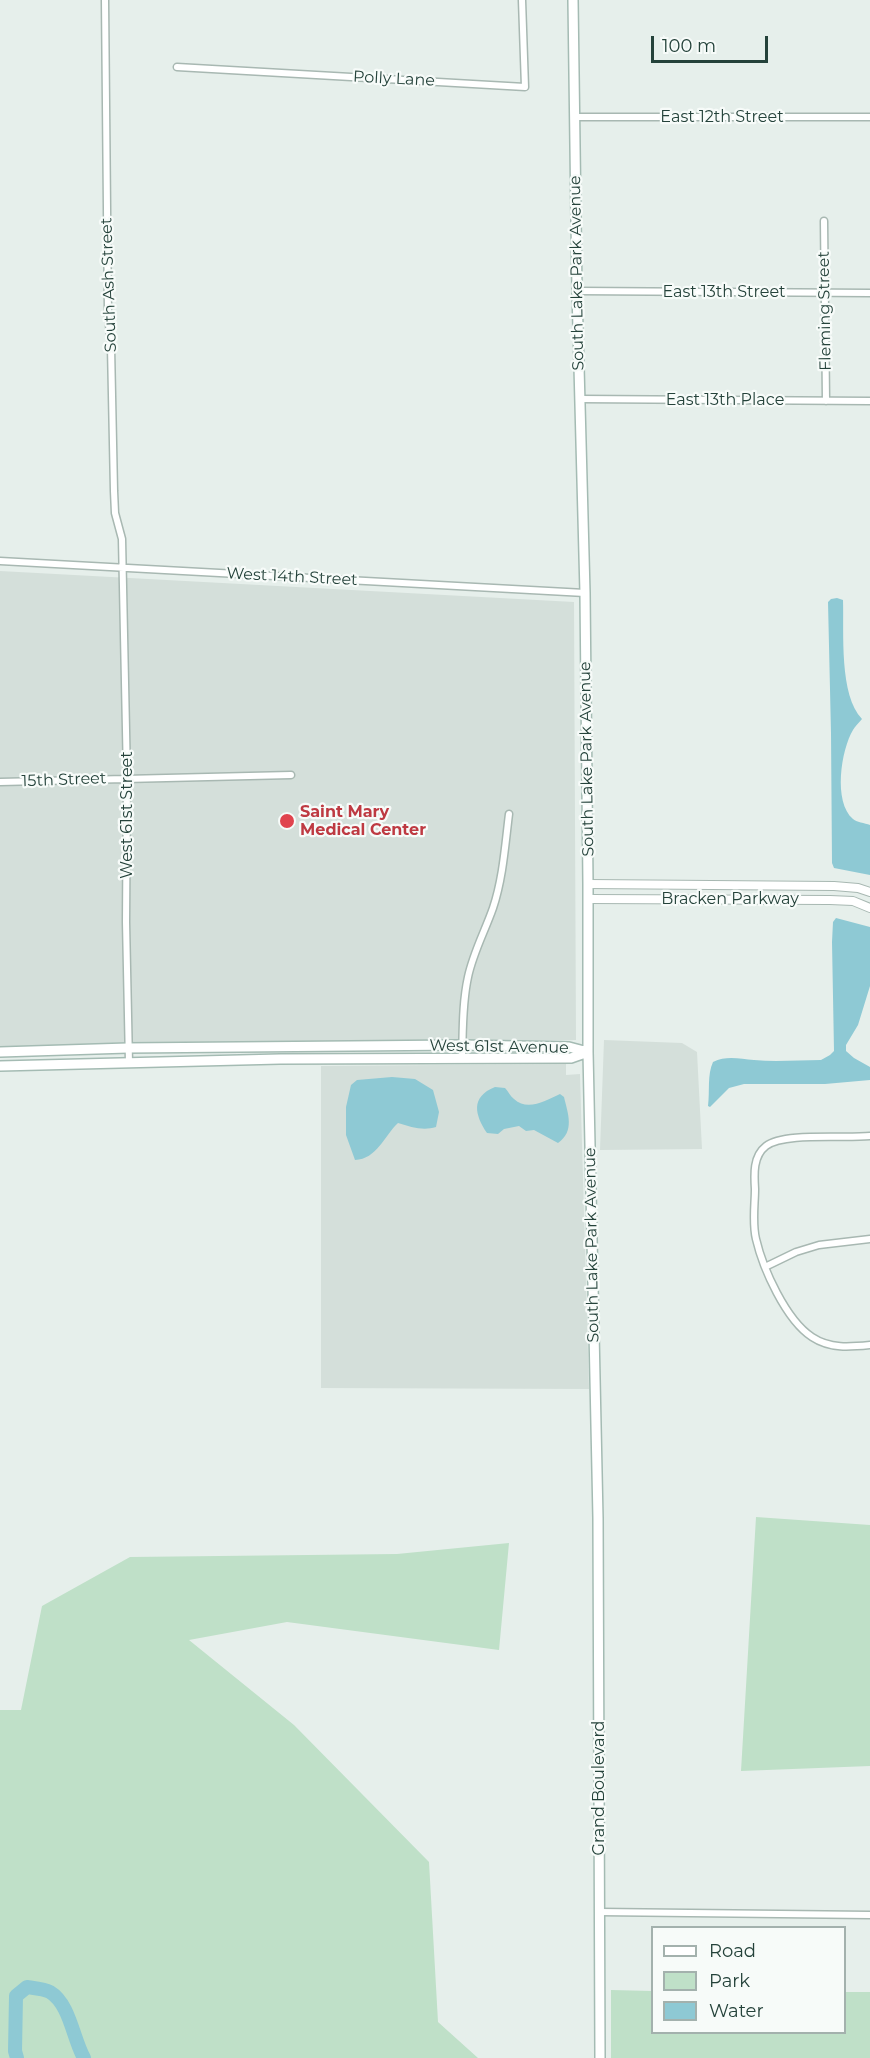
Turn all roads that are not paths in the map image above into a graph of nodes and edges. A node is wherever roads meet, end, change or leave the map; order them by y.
1 (105, 0) edge
2 (522, 0) edge
3 (573, 0) edge
4 (177, 67) dead end
5 (575, 117) junction
6 (870, 117) edge
7 (824, 221) dead end
8 (577, 291) junction
9 (826, 293) junction
10 (870, 293) edge
11 (580, 399) junction
12 (826, 401) junction
13 (870, 401) edge
14 (0, 561) edge
15 (122, 568) junction
16 (585, 593) junction
17 (291, 775) dead end
18 (127, 778) junction
19 (0, 782) edge
20 (509, 814) dead end
21 (588, 884) junction
22 (713, 885) junction
23 (870, 892) edge
24 (589, 899) junction
25 (713, 899) junction
26 (870, 908) edge
27 (462, 1045) junction
28 (128, 1048) junction
29 (0, 1052) edge
30 (588, 1052) junction
31 (462, 1059) junction
32 (129, 1062) junction
33 (0, 1066) edge
34 (870, 1136) edge
35 (870, 1239) edge
36 (765, 1267) junction
37 (870, 1345) edge
38 (598, 1518) joint
39 (599, 1912) junction
40 (870, 1915) edge
41 (600, 2058) edge

1 - 15 street, South Ash Street
2 - 4 street, Polly Lane
3 - 5 main road, South Lake Park Avenue
5 - 6 street, East 12th Street
5 - 8 main road, South Lake Park Avenue
7 - 9 street, Fleming Street
8 - 9 street, East 13th Street
8 - 11 main road, South Lake Park Avenue
9 - 10 street, East 13th Street
9 - 12 street, Fleming Street
11 - 12 street, East 13th Place
11 - 16 main road, South Lake Park Avenue
12 - 13 street, East 13th Place
14 - 15 street, West 14th Street
15 - 16 street, West 14th Street
15 - 18 street, West 61st Street
16 - 21 main road, South Lake Park Avenue
17 - 18 street, 15th Street
18 - 19 street, 15th Street
18 - 28 street, West 61st Street
20 - 27 street
21 - 22 street, Bracken Parkway
21 - 24 main road, South Lake Park Avenue
22 - 23 street, Bracken Parkway
22 - 25 street
24 - 25 street, Bracken Parkway
24 - 30 main road, South Lake Park Avenue
25 - 26 street, Bracken Parkway
27 - 28 main road, West 61st Avenue
27 - 30 main road, West 61st Avenue
27 - 31 street
28 - 29 main road, West 61st Avenue
28 - 32 street, West 61st Street
30 - 31 main road, West 61st Avenue
30 - 38 main road, South Lake Park Avenue
31 - 32 main road, West 61st Avenue
32 - 33 main road, West 61st Avenue
34 - 36 street
35 - 36 street
36 - 37 street
38 - 39 main road, Grand Boulevard
39 - 40 street
39 - 41 main road, Grand Boulevard

